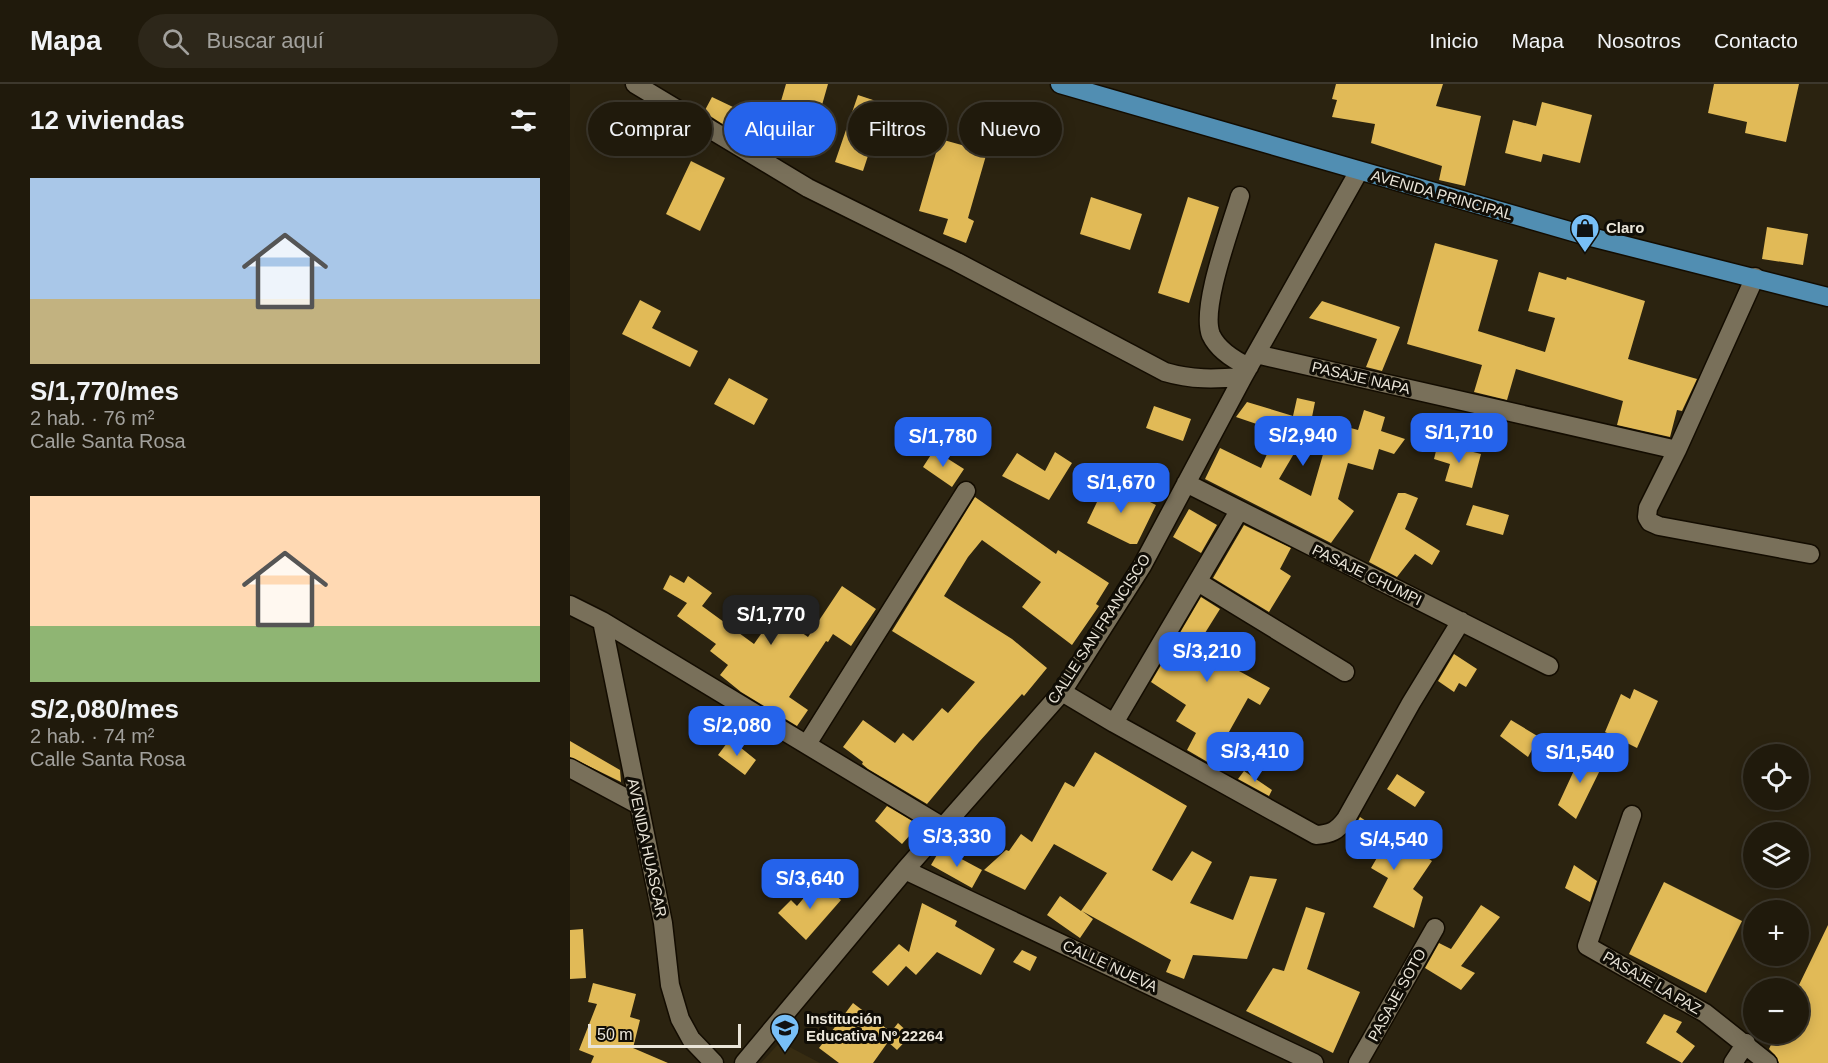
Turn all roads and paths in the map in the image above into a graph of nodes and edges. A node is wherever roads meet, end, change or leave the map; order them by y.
1 (635, 84) edge
2 (1060, 84) edge
3 (1359, 171) junction
4 (1240, 196) dead end
5 (1755, 277) junction
6 (1828, 297) edge
7 (1249, 366) junction
8 (1677, 450) junction
9 (1186, 483) junction
10 (966, 490) dead end
11 (1239, 511) junction
12 (1810, 554) dead end
13 (1198, 582) junction
14 (570, 605) edge
15 (602, 621) junction
16 (1461, 621) junction
17 (1549, 666) dead end
18 (1345, 672) dead end
19 (1062, 692) junction
20 (1114, 723) junction
21 (807, 744) junction
22 (570, 768) edge
23 (637, 804) junction
24 (1632, 815) dead end
25 (943, 827) junction
26 (905, 870) junction
27 (1435, 928) dead end
28 (1743, 1041) edge
29 (1745, 1044) edge
30 (1747, 1044) edge
31 (714, 1063) edge
32 (744, 1063) edge
33 (1314, 1063) edge
34 (1359, 1063) edge
35 (1733, 1063) edge
36 (1768, 1063) edge

1 - 7 street
2 - 3 main road, AVENIDA PRINCIPAL
3 - 5 main road, AVENIDA PRINCIPAL
3 - 7 street, CALLE SAN FRANCISCO
4 - 7 street
5 - 6 main road, AVENIDA PRINCIPAL
5 - 8 street
7 - 8 street, PASAJE NAPA
7 - 9 street, CALLE SAN FRANCISCO
8 - 12 street
9 - 11 street, PASAJE CHUMPI
9 - 19 street, CALLE SAN FRANCISCO
10 - 21 street
11 - 13 street
11 - 16 street, PASAJE CHUMPI
13 - 18 street
13 - 20 street
14 - 15 street
15 - 21 street
15 - 23 street, AVENIDA HUASCAR
16 - 17 street, PASAJE CHUMPI
16 - 20 street
19 - 20 street
19 - 25 street, CALLE SAN FRANCISCO
21 - 25 street
22 - 23 street
23 - 31 street, AVENIDA HUASCAR
24 - 28 street, PASAJE LA PAZ
25 - 26 street, CALLE SAN FRANCISCO
26 - 32 street, CALLE SAN FRANCISCO
26 - 33 street, CALLE NUEVA
27 - 34 street, PASAJE SOTO
29 - 35 street
30 - 36 street, PASAJE LA PAZ

